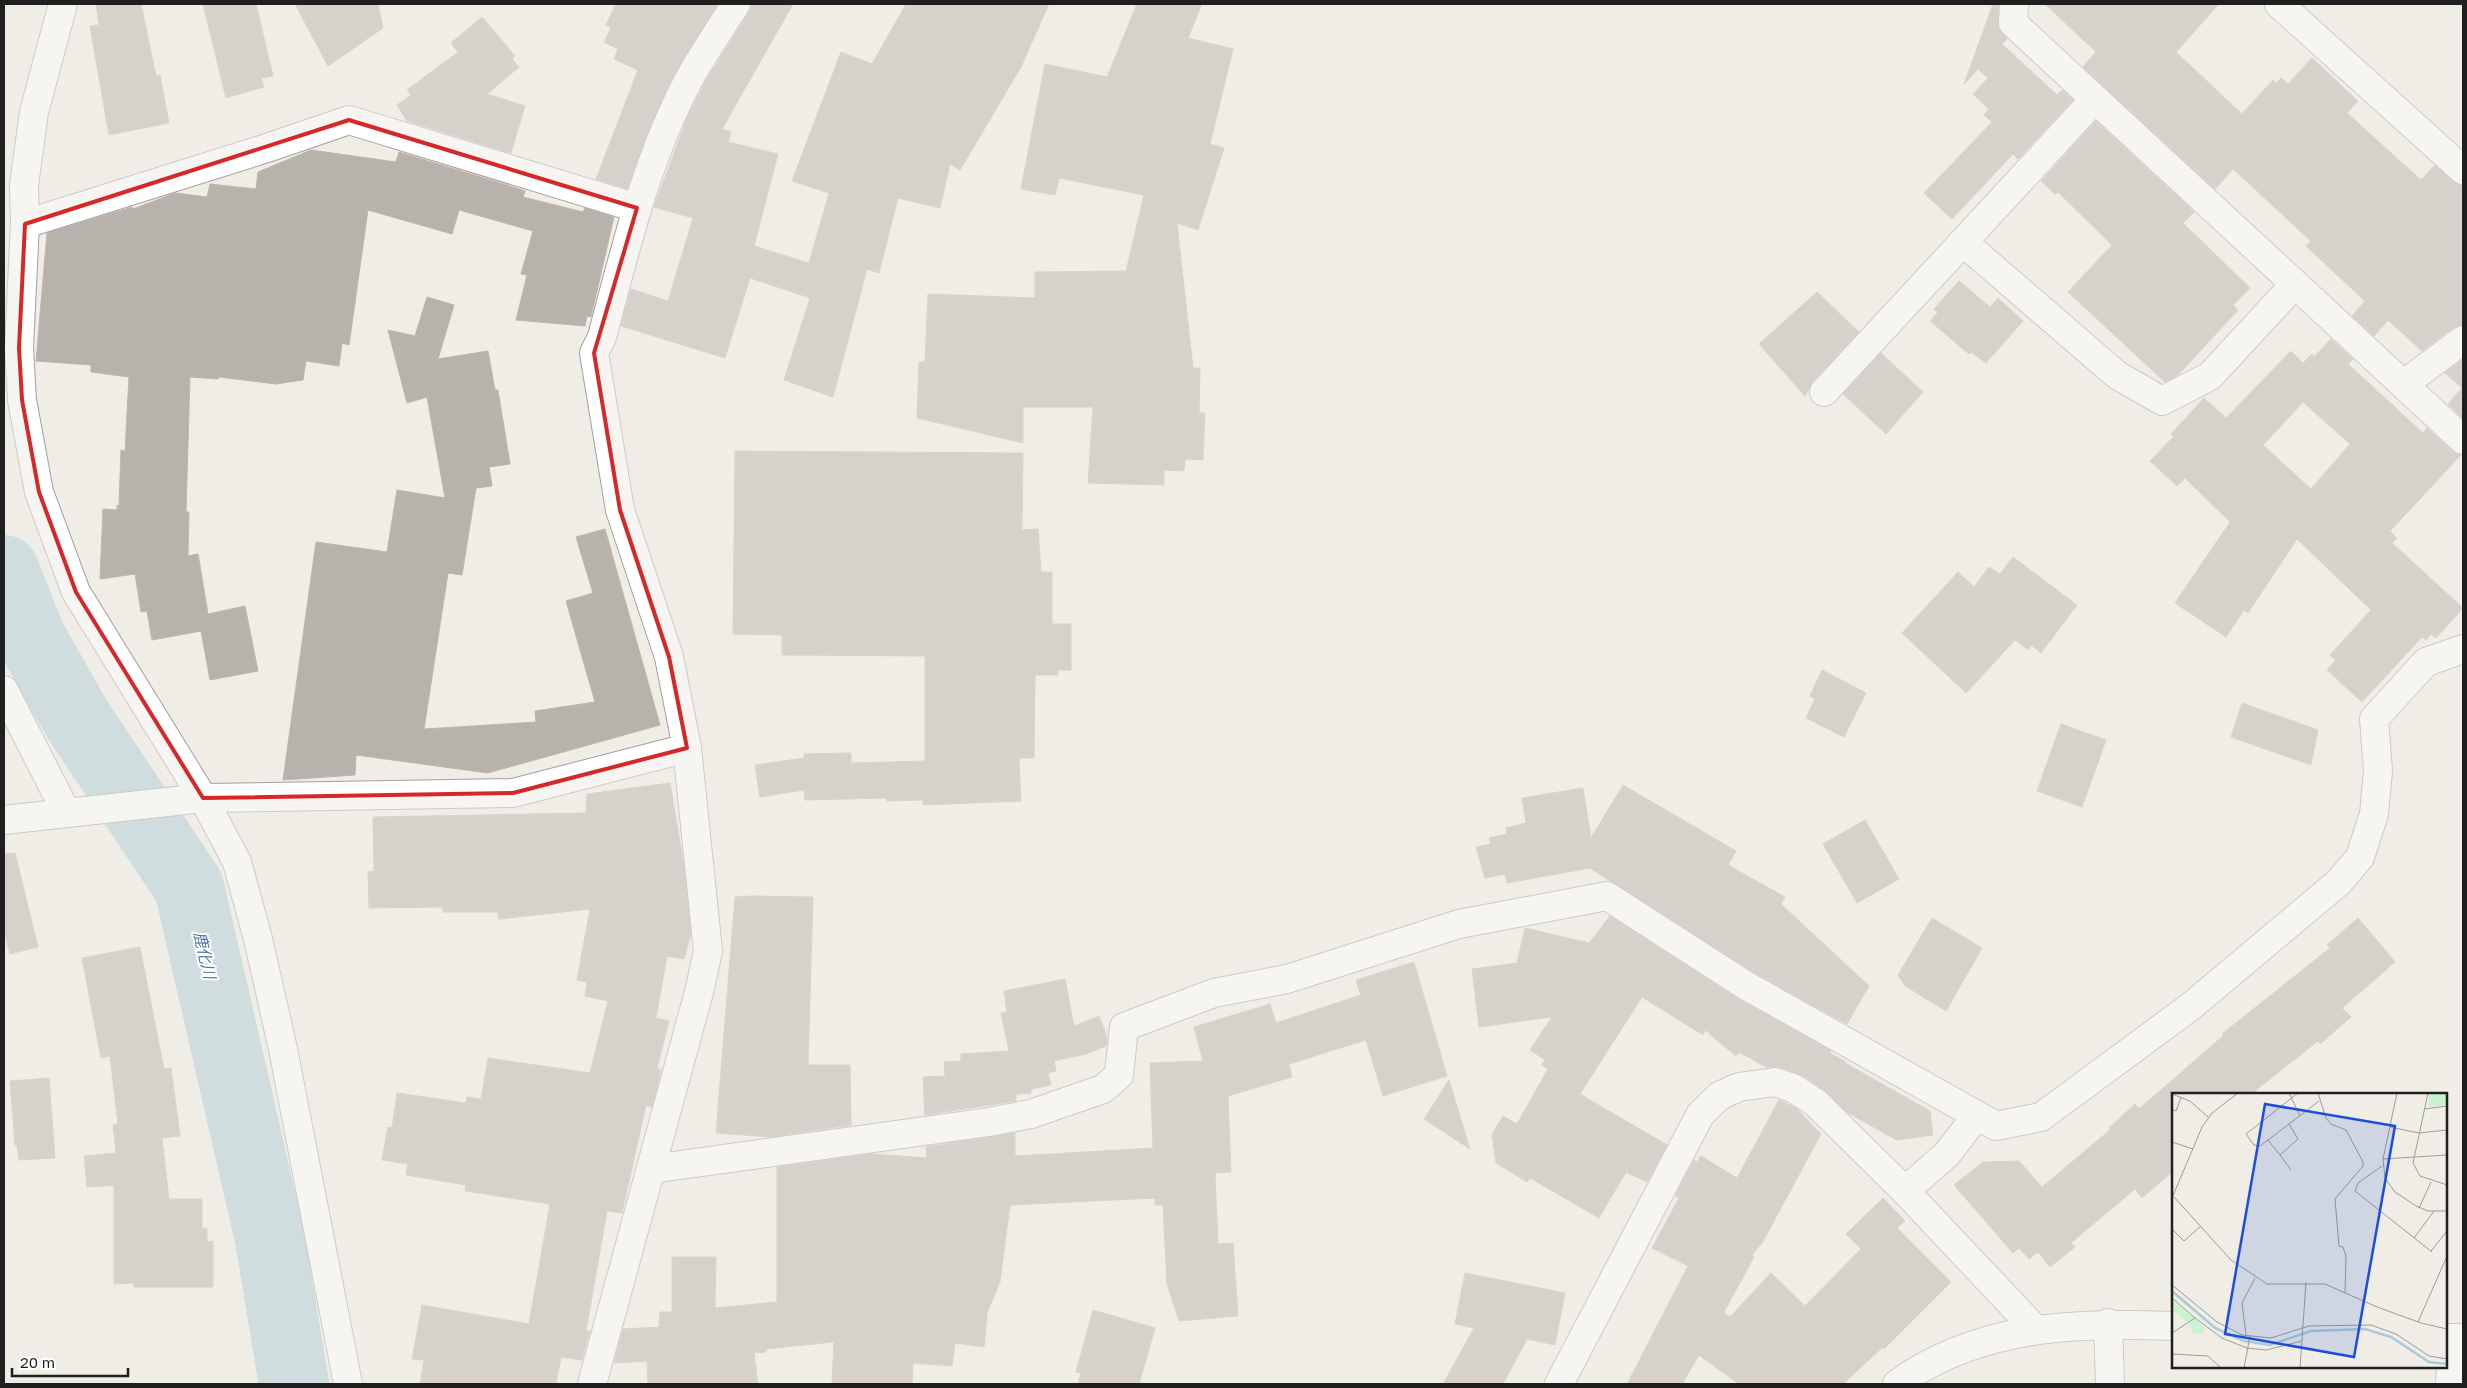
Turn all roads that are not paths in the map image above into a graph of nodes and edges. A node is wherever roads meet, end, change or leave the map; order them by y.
1 (62, 4) edge
2 (736, 4) edge
3 (2014, 4) edge
4 (2279, 4) edge
5 (2095, 99) junction
6 (2463, 170) edge
7 (637, 208) junction
8 (25, 224) junction
9 (1963, 242) junction
10 (12, 271) edge
11 (2295, 284) junction
12 (2463, 340) edge
13 (2404, 384) junction
14 (1824, 392) dead end
15 (2463, 440) edge
16 (2463, 649) edge
17 (4, 690) edge
18 (687, 748) junction
19 (193, 800) junction
20 (77, 812) junction
21 (4, 820) edge
22 (1978, 1115) junction
23 (651, 1169) junction
24 (1905, 1191) junction
25 (2108, 1323) junction
26 (2172, 1326) edge
27 (2035, 1329) junction
28 (2454, 1338) edge
29 (348, 1384) edge
30 (592, 1384) edge
31 (1558, 1384) edge
32 (1897, 1384) edge
33 (2110, 1384) edge
34 (2450, 1384) edge

1 - 8 street
2 - 7 street
3 - 5 street
4 - 6 street
5 - 9 street
5 - 11 street
7 - 8 street
7 - 18 street
8 - 10 street
9 - 11 street
9 - 14 street
10 - 19 street
11 - 13 street
12 - 13 street
13 - 15 street
16 - 22 street
17 - 20 street
18 - 19 street
18 - 23 street
19 - 20 street
19 - 29 street
20 - 21 street
22 - 23 street
22 - 24 street
23 - 30 street
24 - 27 street
24 - 31 street
25 - 26 street
25 - 27 street
25 - 33 street
27 - 32 street
28 - 34 street

